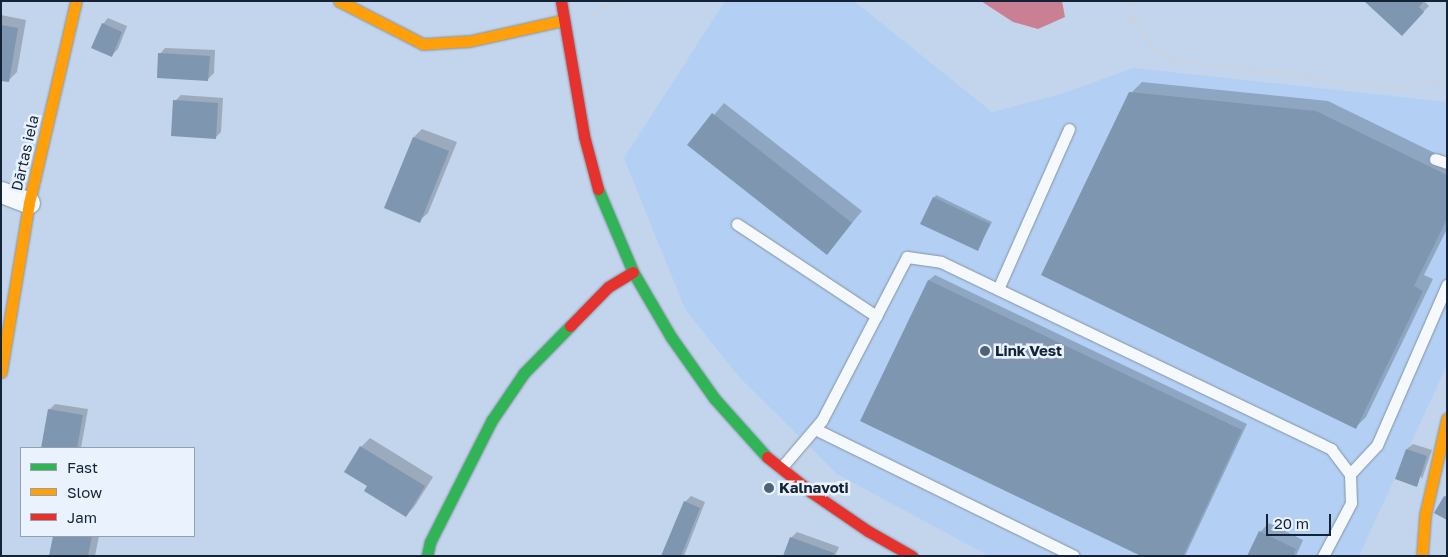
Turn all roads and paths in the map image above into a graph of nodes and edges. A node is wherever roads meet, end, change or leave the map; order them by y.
1 (76, 1) edge
2 (339, 1) edge
3 (561, 1) edge
4 (614, 1) edge
5 (1129, 1) edge
6 (591, 15) dead end
7 (564, 20) junction
8 (1447, 85) edge
9 (1069, 130) dead end
10 (1435, 158) dead end
11 (1447, 164) edge
12 (1, 192) edge
13 (29, 203) junction
14 (737, 224) dead end
15 (633, 272) junction
16 (1447, 285) edge
17 (998, 289) junction
18 (876, 316) junction
19 (1, 372) edge
20 (1447, 418) edge
21 (815, 429) junction
22 (781, 468) junction
23 (1350, 474) junction
24 (426, 556) edge
25 (912, 556) edge
26 (1074, 556) edge
27 (1323, 556) edge
28 (1422, 556) edge

1 - 13 street, Dārtas iela
2 - 7 street
3 - 7 street
4 - 6 path
5 - 8 path
7 - 15 street
9 - 17 lane
10 - 11 lane
12 - 13 street
13 - 19 street, Dārtas iela
14 - 18 lane
15 - 22 street
15 - 24 street
16 - 23 lane
17 - 18 lane
17 - 23 lane
18 - 21 lane
20 - 28 street
21 - 22 lane
21 - 26 lane
22 - 25 street
23 - 27 lane

